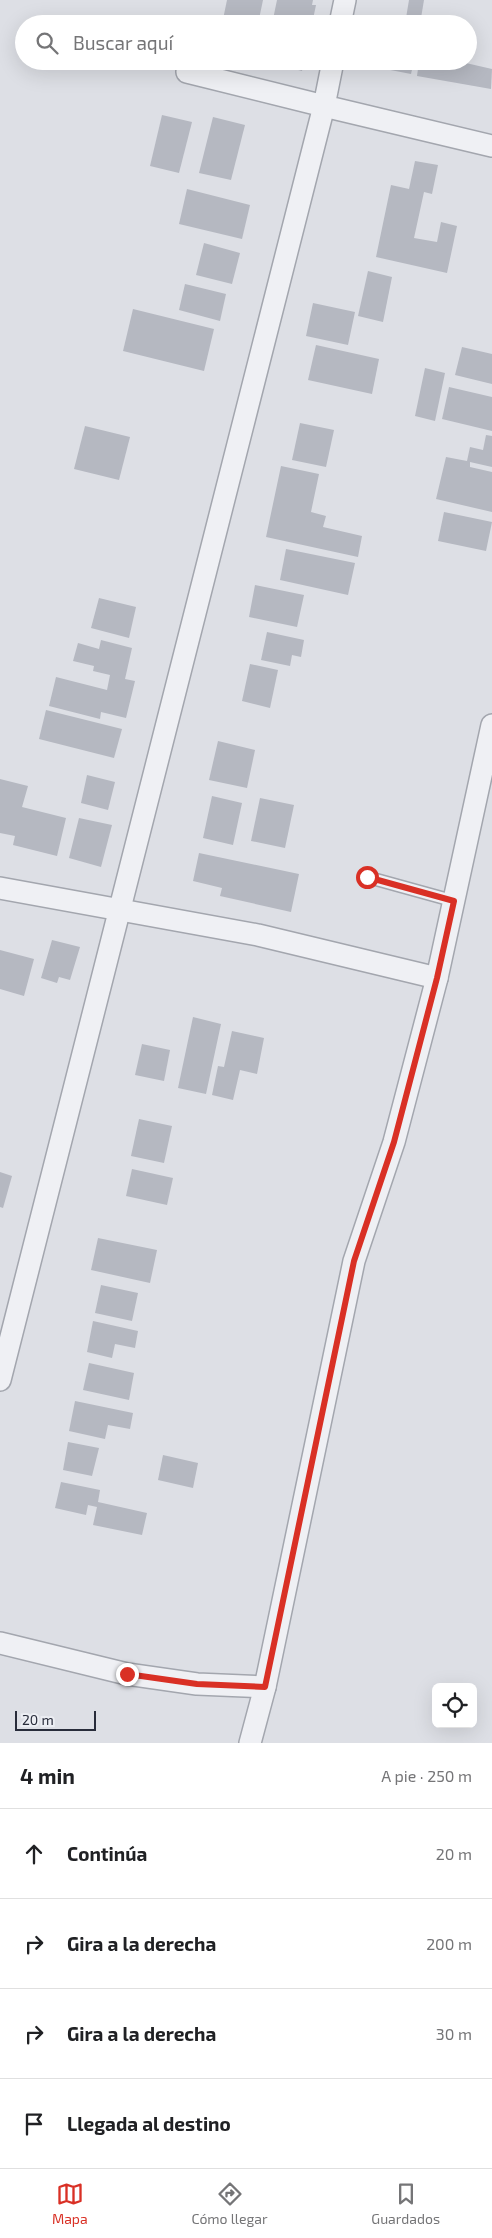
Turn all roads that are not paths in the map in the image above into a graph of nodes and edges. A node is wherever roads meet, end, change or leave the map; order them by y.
1 (345, 0) edge
2 (342, 15) edge
3 (331, 70) edge
4 (187, 72) dead end
5 (324, 106) junction
6 (492, 146) edge
7 (492, 725) edge
8 (367, 877) dead end
9 (0, 888) edge
10 (454, 901) junction
11 (120, 910) junction
12 (437, 978) junction
13 (0, 1380) edge
14 (0, 1643) edge
15 (265, 1687) junction
16 (250, 1743) edge

1 - 2 street
3 - 5 street
4 - 5 street
5 - 6 street
5 - 11 street
7 - 10 street
8 - 10 lane
9 - 11 street
10 - 12 street
11 - 12 street
11 - 13 street
12 - 15 street
14 - 15 street
15 - 16 street

